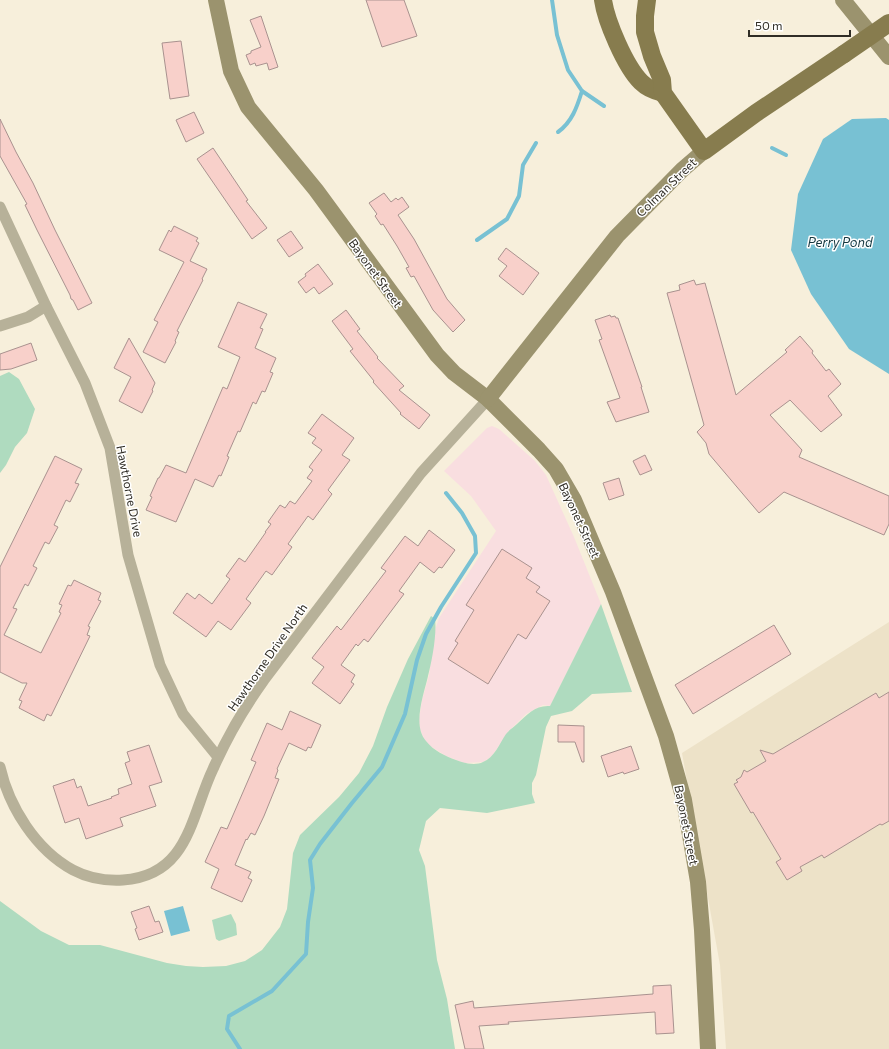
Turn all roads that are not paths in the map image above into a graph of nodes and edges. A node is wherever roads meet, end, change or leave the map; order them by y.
1 (216, 0) edge
2 (602, 0) edge
3 (648, 0) edge
4 (843, 0) edge
5 (889, 23) edge
6 (889, 57) edge
7 (663, 93) junction
8 (704, 151) junction
9 (0, 207) edge
10 (46, 306) junction
11 (0, 326) edge
12 (488, 399) junction
13 (218, 758) junction
14 (0, 767) edge
15 (708, 1049) edge

1 - 12 street, Bayonet Street
2 - 7 main road
3 - 7 main road
4 - 6 street
5 - 8 main road, Colman Street, bridge
7 - 8 main road
8 - 12 street, Colman Street
9 - 10 street, Hawthorne Drive
10 - 11 street
10 - 13 street, Hawthorne Drive
12 - 13 street, Hawthorne Drive North
12 - 15 street, Bayonet Street
13 - 14 street, Hawthorne Drive North

